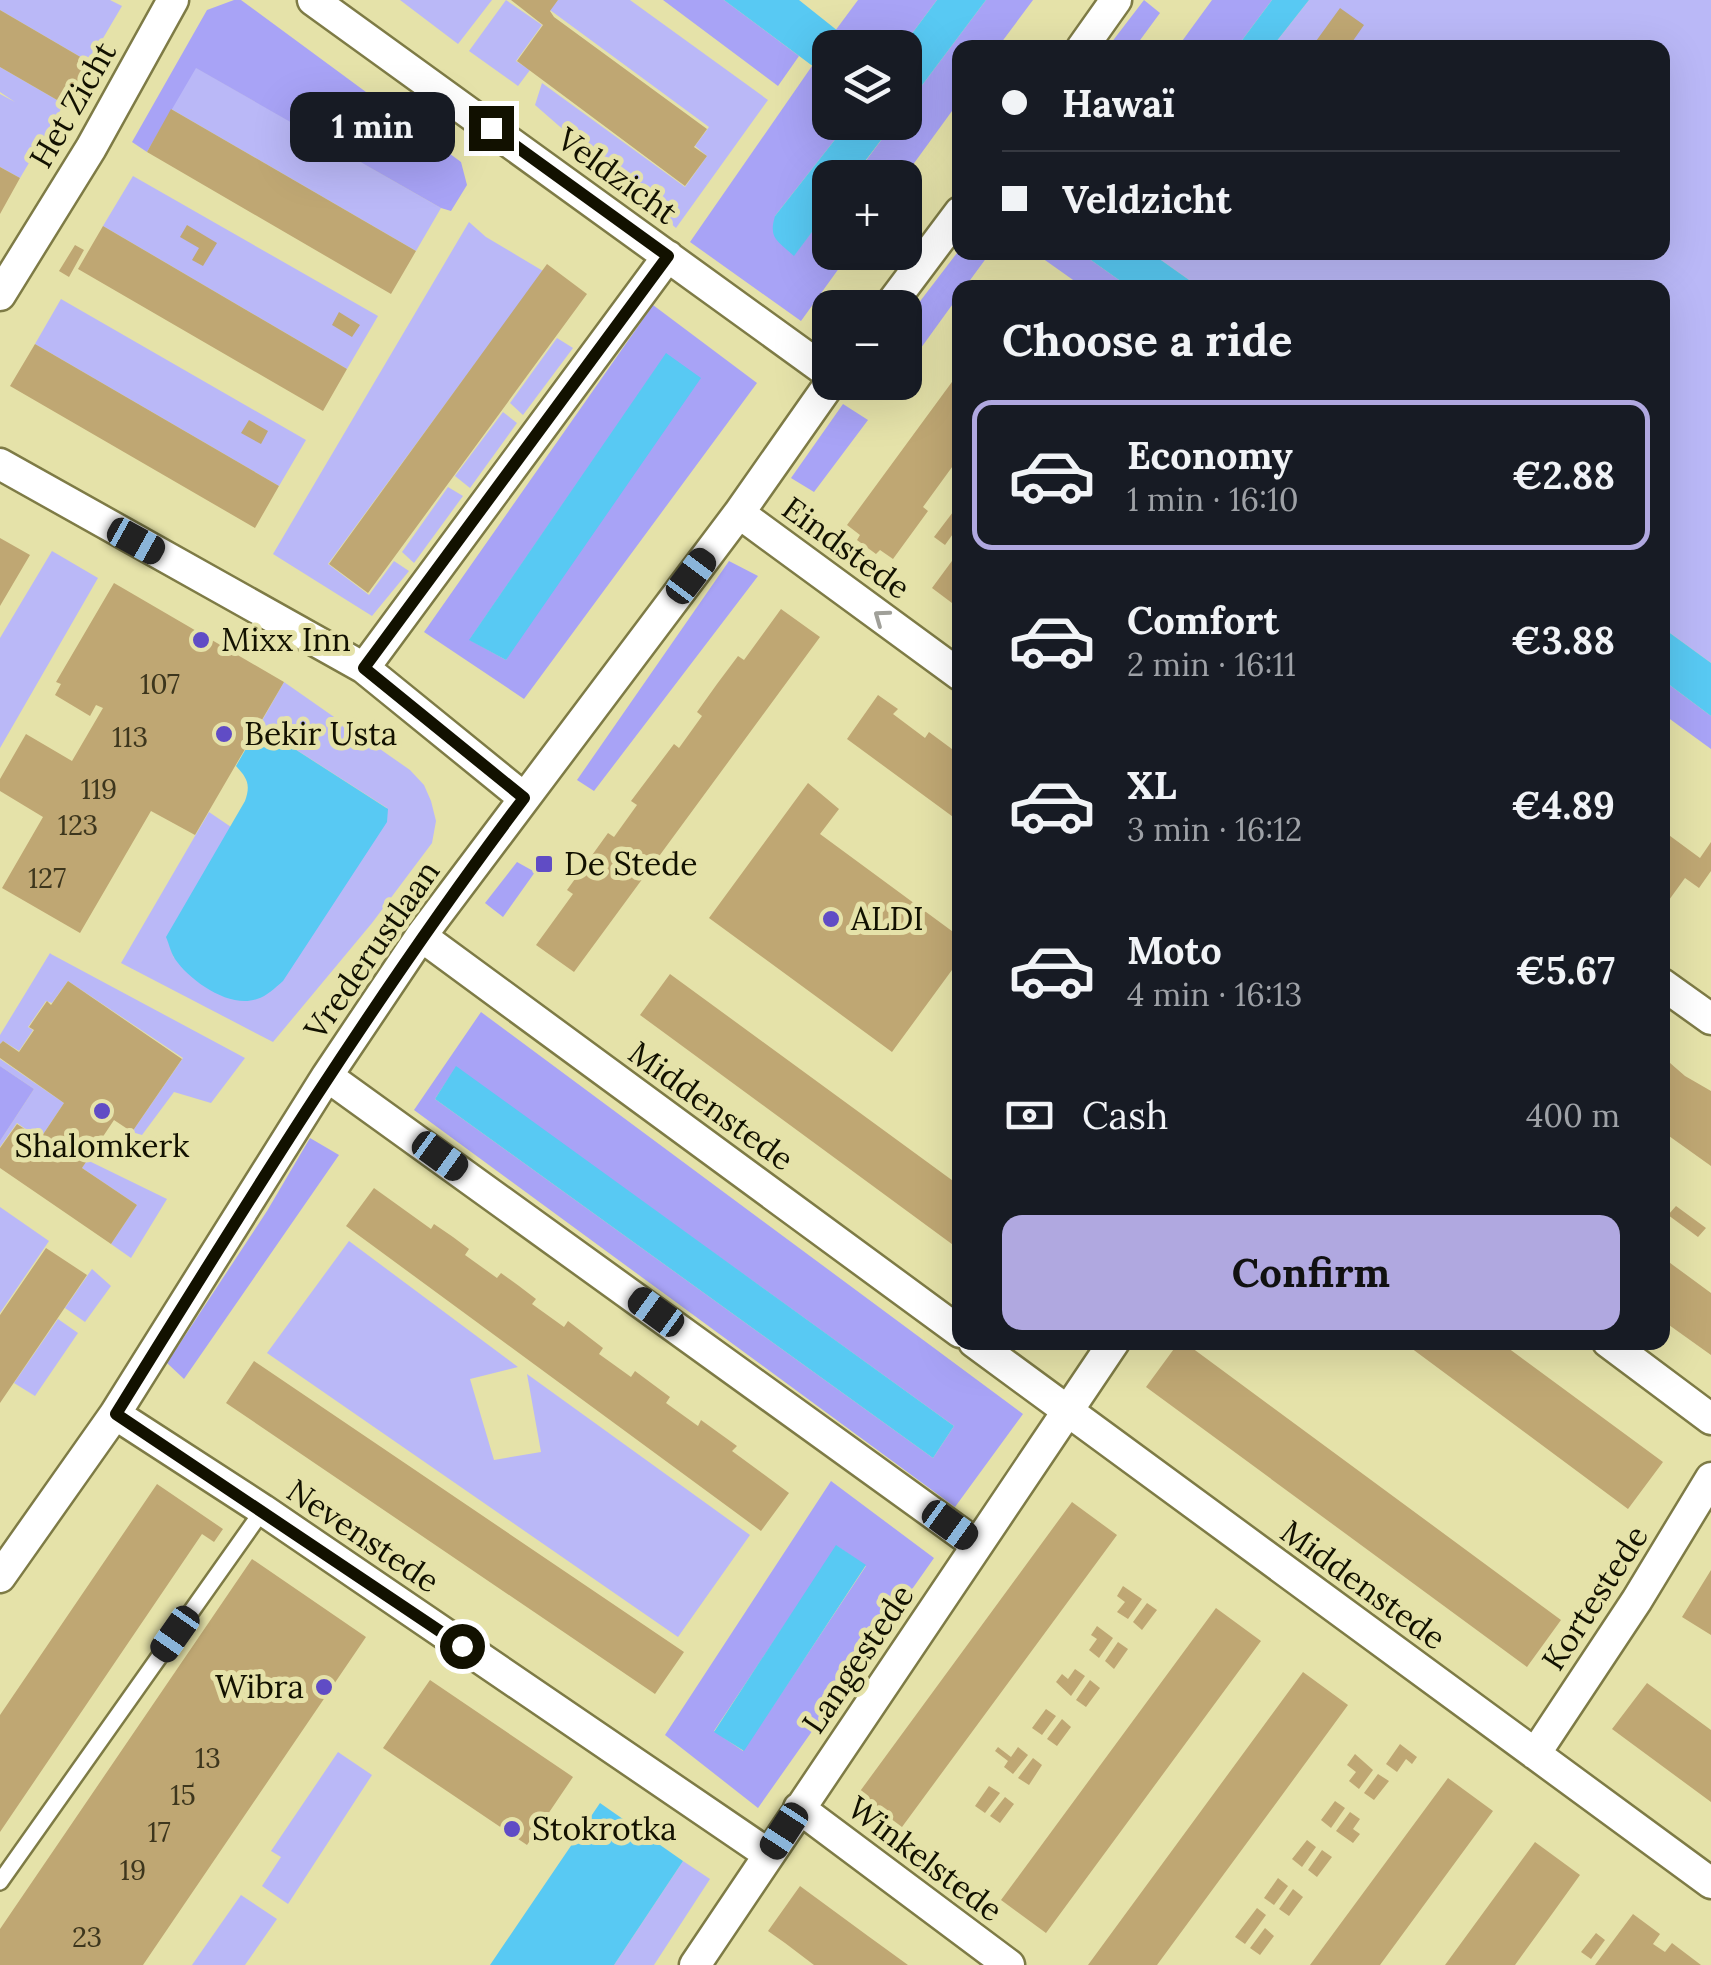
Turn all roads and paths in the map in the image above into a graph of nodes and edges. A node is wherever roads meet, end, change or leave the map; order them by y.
1 (174, 0) edge
2 (313, 0) edge
3 (1116, 0) edge
4 (1088, 40) edge
5 (952, 223) edge
6 (668, 256) junction
7 (902, 290) edge
8 (0, 295) edge
9 (812, 361) edge
10 (818, 400) edge
11 (0, 464) edge
12 (738, 512) junction
13 (364, 668) junction
14 (952, 669) edge
15 (524, 798) junction
16 (421, 936) junction
17 (1670, 990) edge
18 (1711, 1019) edge
19 (327, 1076) junction
20 (952, 1326) edge
21 (985, 1350) edge
22 (1109, 1350) edge
23 (1619, 1350) edge
24 (1068, 1411) junction
25 (116, 1414) junction
26 (1711, 1419) edge
27 (1711, 1478) edge
28 (263, 1510) junction
29 (977, 1545) junction
30 (0, 1578) edge
31 (1535, 1754) junction
32 (799, 1808) junction
33 (768, 1854) junction
34 (0, 1882) edge
35 (1711, 1884) edge
36 (695, 1965) edge
37 (1009, 1965) edge

1 - 8 street, Het Zicht
2 - 6 street, Veldzicht
3 - 4 street
5 - 7 street
6 - 9 street, Veldzicht
6 - 13 street
10 - 12 street, Vrederustlaan
11 - 13 street
14 -> 12 street, Eindstede
12 - 15 street, Vrederustlaan
13 - 15 street
15 - 16 street, Vrederustlaan
16 - 19 street, Vrederustlaan
16 - 20 street, Middenstede
17 - 18 street
19 - 25 street, Vrederustlaan
19 - 29 street
21 - 24 street, Middenstede
22 - 24 street, Langestede
23 - 26 street
24 - 29 street, Langestede
24 - 31 street, Middenstede
25 - 28 street, Nevenstede
25 - 30 street, Vrederustlaan
27 - 31 street, Kortestede
28 - 33 street, Nevenstede
28 - 34 lane
29 - 32 street, Langestede
31 - 35 street, Middenstede
32 - 33 street, Langestede
32 - 37 street, Winkelstede
33 - 36 street, Langestede

